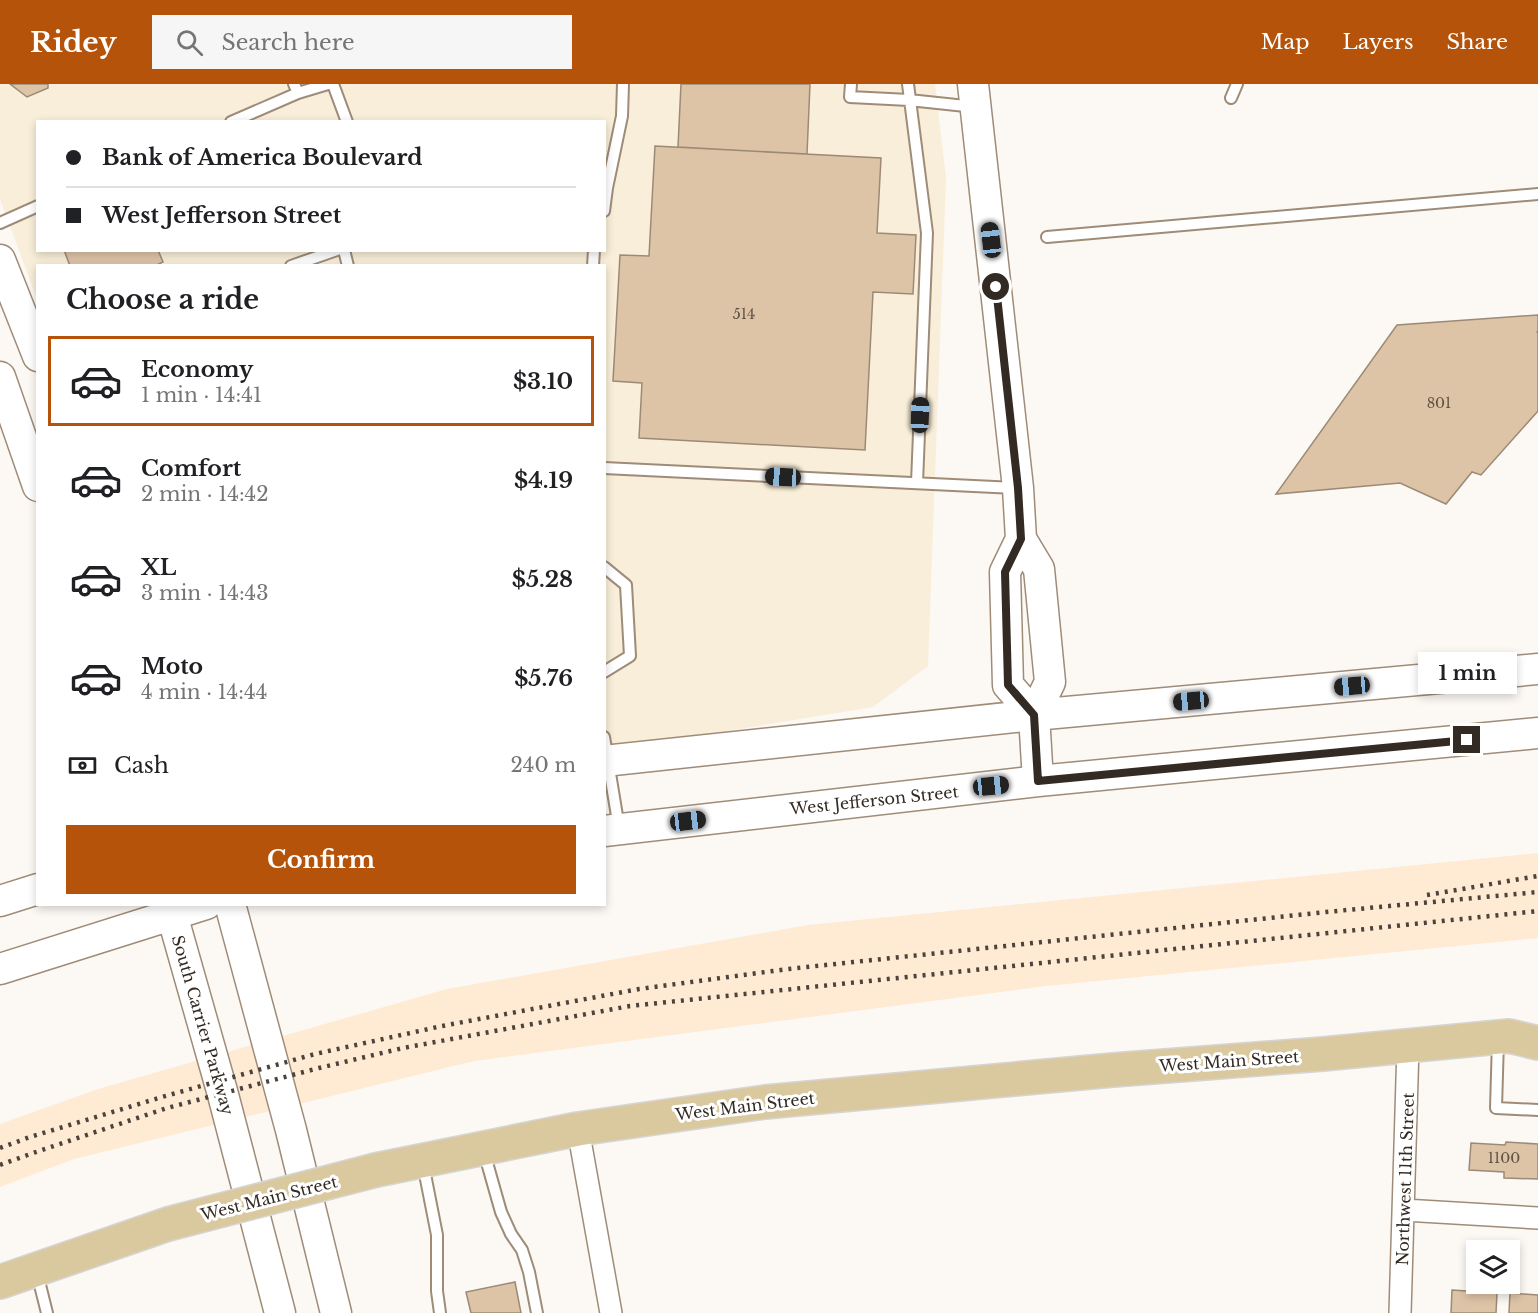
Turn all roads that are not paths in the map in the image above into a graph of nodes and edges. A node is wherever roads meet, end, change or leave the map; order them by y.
1 (331, 84) edge
2 (623, 84) edge
3 (851, 84) edge
4 (908, 84) edge
5 (1230, 84) edge
6 (1236, 84) edge
7 (296, 88) edge
8 (974, 96) edge
9 (909, 100) junction
10 (235, 120) edge
11 (346, 120) edge
12 (1538, 194) edge
13 (606, 196) edge
14 (36, 207) edge
15 (0, 223) edge
16 (1047, 237) dead end
17 (331, 252) edge
18 (0, 260) edge
19 (297, 264) edge
20 (36, 351) edge
21 (0, 377) edge
22 (606, 468) edge
23 (36, 480) edge
24 (917, 483) junction
25 (1018, 488) junction
26 (1021, 539) junction
27 (606, 569) edge
28 (1538, 669) edge
29 (606, 671) edge
30 (1034, 715) junction
31 (1538, 734) edge
32 (606, 753) edge
33 (1038, 781) junction
34 (612, 830) edge
35 (36, 890) edge
36 (0, 901) edge
37 (194, 906) edge
38 (231, 906) edge
39 (171, 910) edge
40 (0, 969) edge
41 (1538, 1018) edge
42 (1515, 1039) edge
43 (1408, 1046) junction
44 (1538, 1110) edge
45 (578, 1129) junction
46 (483, 1149) junction
47 (422, 1161) junction
48 (1404, 1210) junction
49 (1538, 1218) edge
50 (36, 1269) junction
51 (0, 1281) edge
52 (47, 1313) edge
53 (280, 1313) edge
54 (336, 1313) edge
55 (440, 1313) edge
56 (537, 1313) edge
57 (611, 1313) edge
58 (1400, 1313) edge

1 - 7 lane
1 - 11 lane
2 - 13 lane
3 - 9 lane
4 - 9 lane
5 - 6 lane
7 - 10 lane
8 - 9 lane
8 - 25 main road
9 - 24 lane
12 - 16 lane
14 - 15 lane
17 - 19 lane
18 - 20 main road
21 - 23 main road
22 - 24 lane
24 - 25 lane
25 - 26 main road
26 - 30 main road
26 - 30 main road
27 - 29 lane
28 - 30 main road
30 - 32 main road
30 - 33 main road
31 - 33 main road, West Jefferson Street
32 - 34 lane
33 - 34 main road, West Jefferson Street
35 - 36 main road
37 - 39 main road
38 - 54 main road
39 - 40 main road
39 - 53 main road, South Carrier Parkway
41 - 42 main road, West Main Street
42 - 43 main road, West Main Street
42 - 44 lane
43 - 45 main road, West Main Street
43 - 48 street, Northwest 11th Street
45 - 46 main road, West Main Street
45 - 57 street
46 - 47 main road, West Main Street
46 - 56 lane
47 - 50 main road, West Main Street, bridge
47 - 55 lane
48 - 49 street
48 - 58 street, Northwest 11th Street
50 - 51 main road, West Main Street
50 - 52 lane

